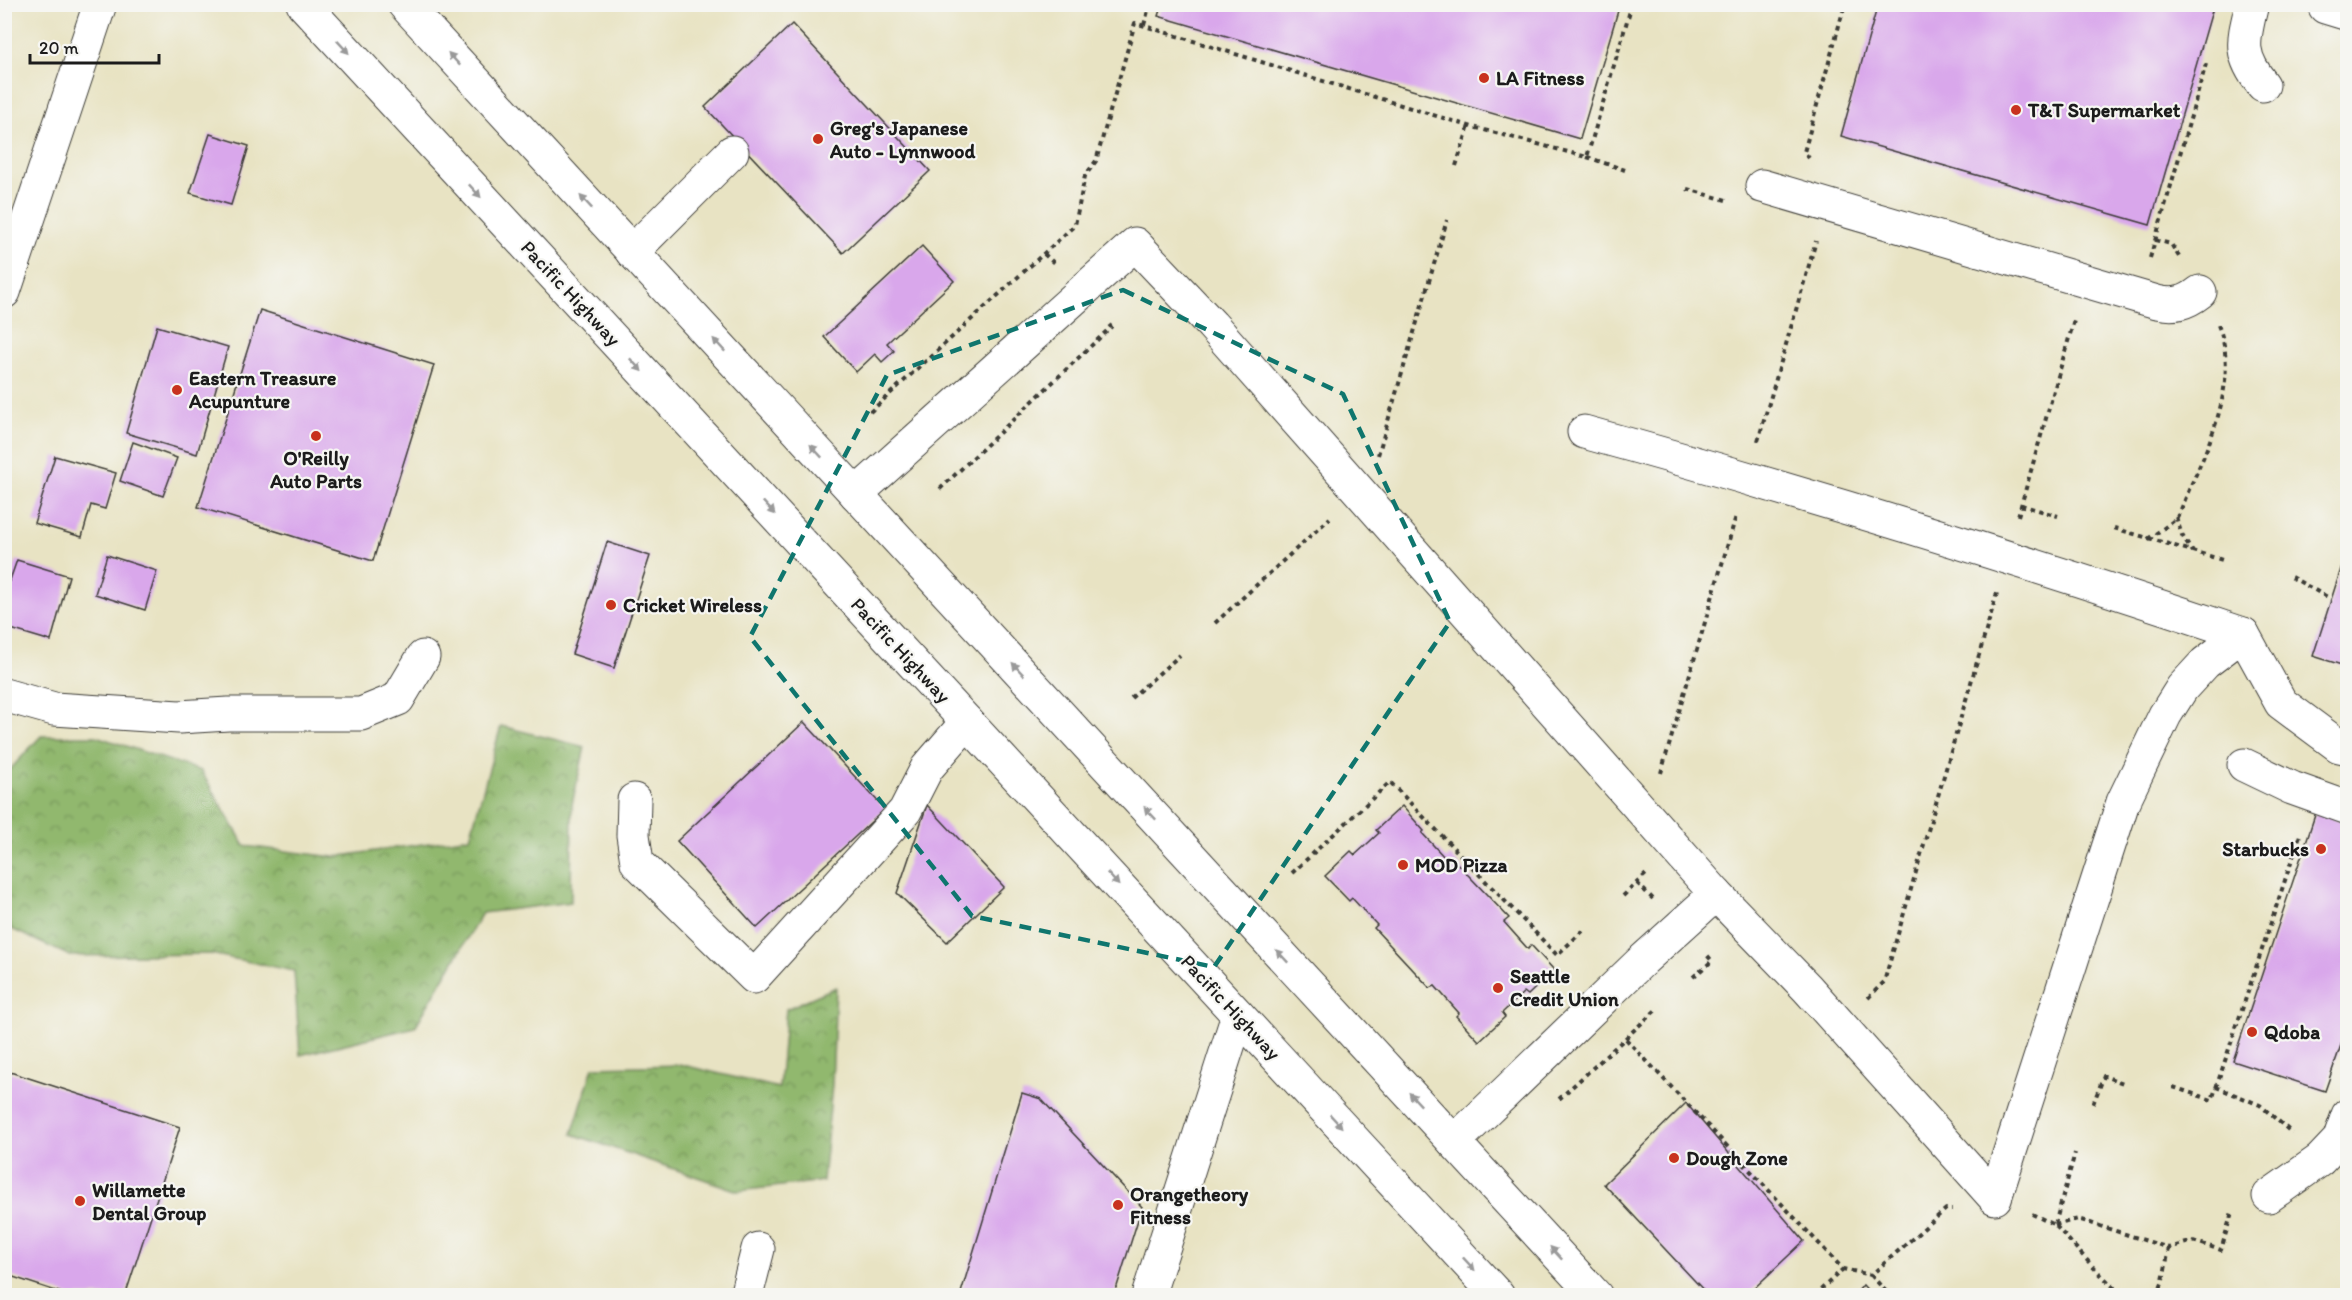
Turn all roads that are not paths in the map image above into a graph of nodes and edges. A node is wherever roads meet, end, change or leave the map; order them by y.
1 (100, 4) edge
2 (303, 4) edge
3 (404, 4) edge
4 (2252, 4) edge
5 (2263, 85) dead end
6 (732, 152) dead end
7 (1762, 186) dead end
8 (632, 252) junction
9 (2192, 279) road end
10 (4, 292) edge
11 (1584, 432) dead end
12 (856, 494) junction
13 (2242, 634) junction
14 (423, 657) dead end
15 (4, 694) edge
16 (968, 722) junction
17 (2348, 748) edge
18 (2244, 765) dead end
19 (634, 800) dead end
20 (2348, 808) edge
21 (1716, 894) junction
22 (1239, 1015) junction
23 (2348, 1115) edge
24 (1454, 1142) junction
25 (2269, 1196) dead end
26 (758, 1250) dead end
27 (746, 1296) edge
28 (1148, 1296) edge
29 (1498, 1296) edge
30 (1596, 1296) edge

1 - 10 main road
2 -> 16 main road, Pacific Highway
8 -> 3 main road
4 - 5 main road
6 - 8 main road
7 - 9 main road
12 -> 8 main road
11 - 13 main road
12 - 21 main road
24 -> 12 main road
13 - 17 main road
13 - 21 main road
14 - 15 main road
16 - 19 main road
16 -> 22 main road, Pacific Highway
18 - 20 main road
21 - 24 main road
22 - 28 main road
22 -> 29 main road, Pacific Highway
23 - 25 main road
30 -> 24 main road
26 - 27 main road

